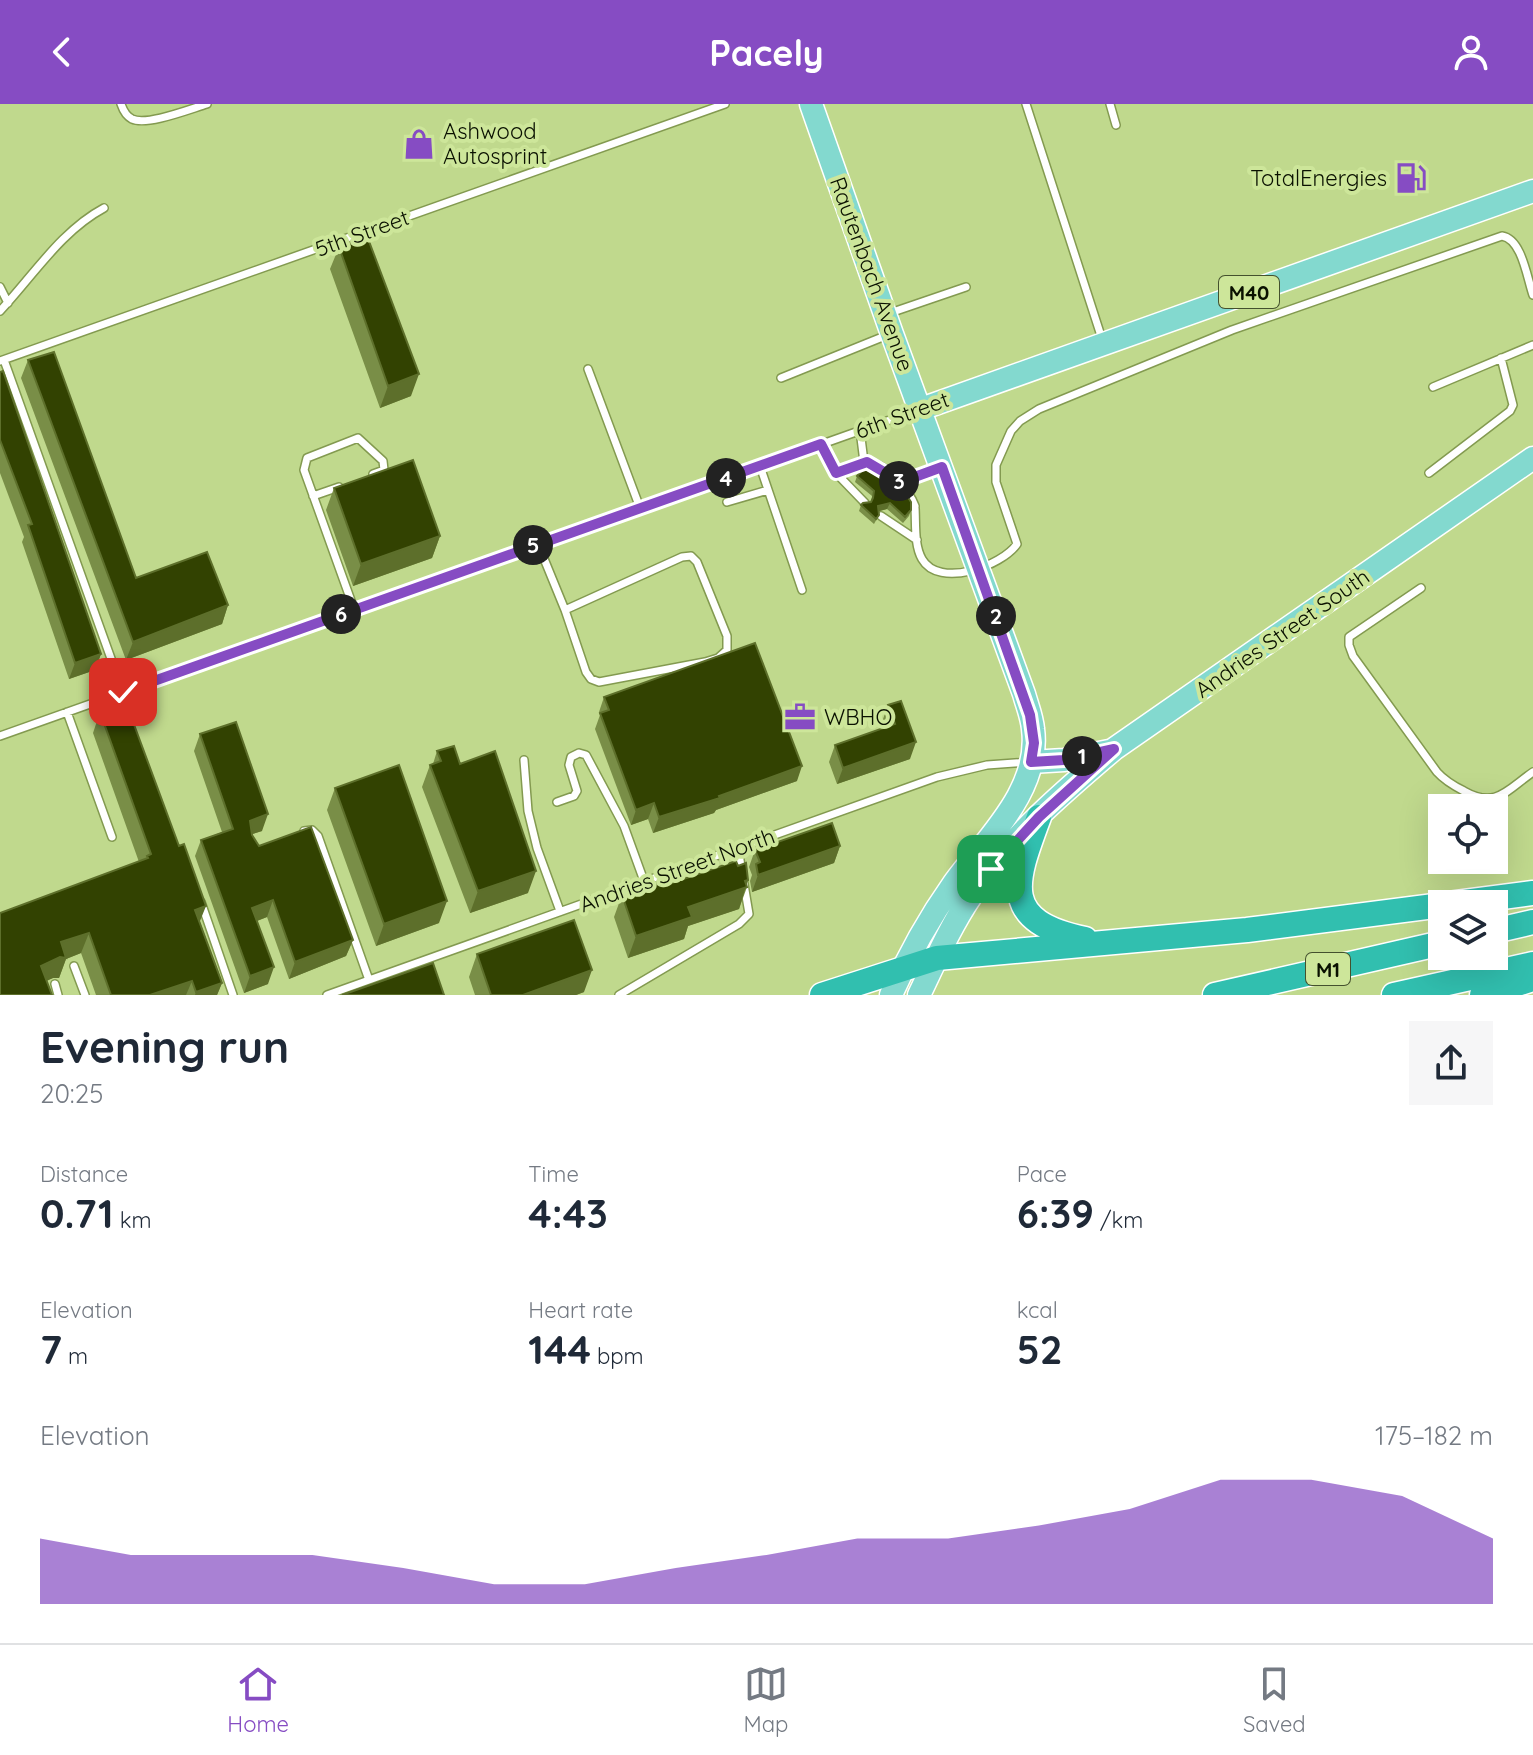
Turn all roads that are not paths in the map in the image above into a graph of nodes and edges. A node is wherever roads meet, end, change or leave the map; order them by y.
1 (121, 104) edge
2 (207, 104) edge
3 (725, 104) edge
4 (811, 104) edge
5 (1026, 104) edge
6 (1110, 104) edge
7 (1116, 125) dead end
8 (1533, 191) edge
9 (104, 208) dead end
10 (0, 287) edge
11 (966, 287) dead end
12 (1533, 295) edge
13 (8, 303) junction
14 (0, 311) edge
15 (888, 324) junction
16 (1103, 344) junction
17 (1533, 345) edge
18 (1501, 358) junction
19 (2, 361) edge
20 (588, 369) dead end
21 (781, 378) dead end
22 (1433, 387) dead end
23 (921, 409) junction
24 (860, 430) junction
25 (821, 444) junction
26 (1533, 458) edge
27 (864, 462) junction
28 (760, 466) junction
29 (942, 467) junction
30 (836, 473) junction
31 (1429, 473) dead end
32 (370, 475) edge
33 (901, 482) junction
34 (341, 486) edge
35 (768, 490) junction
36 (313, 496) junction
37 (727, 502) dead end
38 (865, 503) edge
39 (640, 508) junction
40 (881, 516) edge
41 (917, 540) junction
42 (538, 544) junction
43 (979, 569) junction
44 (1421, 588) dead end
45 (802, 590) dead end
46 (354, 609) junction
47 (565, 610) junction
48 (123, 692) junction
49 (67, 712) junction
50 (0, 736) edge
51 (1114, 749) junction
52 (524, 760) dead end
53 (1031, 762) junction
54 (1533, 772) edge
55 (557, 802) dead end
56 (1039, 817) junction
57 (292, 835) edge
58 (112, 837) dead end
59 (738, 848) junction
60 (644, 881) junction
61 (1533, 893) edge
62 (199, 895) edge
63 (1508, 896) edge
64 (1428, 907) edge
65 (560, 911) junction
66 (1533, 922) edge
67 (1508, 928) edge
68 (1106, 944) junction
69 (1428, 946) edge
70 (937, 958) junction
71 (1533, 964) edge
72 (74, 966) dead end
73 (904, 967) junction
74 (1533, 979) edge
75 (369, 980) junction
76 (55, 984) dead end
77 (58, 995) edge
78 (85, 995) edge
79 (233, 995) edge
80 (327, 995) edge
81 (619, 995) edge
82 (822, 995) edge
83 (891, 995) edge
84 (919, 995) edge
85 (1215, 995) edge
86 (1394, 995) edge
87 (1482, 995) edge

1 - 2 lane
3 - 19 lane, 5th Street
4 - 15 main road, Rautenbach Avenue
5 - 16 lane
6 - 7 lane
8 - 16 main road, 6th Street / M40
9 - 13 lane
10 - 13 lane
11 - 15 lane
12 - 43 lane
13 - 14 lane
15 - 21 lane
15 - 23 main road, Rautenbach Avenue
16 - 23 main road, 6th Street / M40
17 - 18 lane
18 - 22 lane
18 - 31 lane
19 - 48 lane
20 - 39 lane
23 - 24 lane, 6th Street
23 - 29 main road, Rautenbach Avenue
24 - 25 lane, 6th Street
24 - 27 lane
25 - 28 lane, 6th Street
25 - 30 lane
26 - 51 main road, Andries Street South
27 - 30 lane
27 - 33 lane
28 - 35 lane
28 - 39 lane, 6th Street
29 - 33 lane
29 - 43 main road, Rautenbach Avenue
30 - 38 lane
32 - 36 lane
33 - 41 lane
34 - 36 lane
35 - 37 lane
35 - 45 lane
36 - 46 lane
39 - 42 lane, 6th Street
40 - 41 lane
41 - 43 lane
42 - 46 lane, 6th Street
42 - 47 lane
43 - 53 main road, Rautenbach Avenue
44 - 54 lane
46 - 48 lane, 6th Street
47 - 47 lane
48 - 49 lane, 6th Street
49 - 50 lane, 6th Street
49 - 58 lane
51 - 53 main road
51 - 56 main road, Andries Street South
52 - 65 lane
53 - 59 lane, Andries Street North
53 - 73 main road
55 - 60 lane
56 - 68 highway
56 - 70 main road, Andries Street South
57 - 75 lane
59 - 60 lane, Andries Street North
59 - 81 lane
60 - 65 lane, Andries Street North
61 - 63 highway
62 - 79 lane
64 - 68 highway
65 - 75 lane, Andries Street North
66 - 67 highway
68 - 70 highway
69 - 85 highway, M1
70 - 73 highway
70 - 84 main road, Andries Street South
71 - 86 highway
72 - 78 lane
73 - 82 highway
73 - 83 main road
74 - 87 highway
75 - 80 lane, Andries Street North
76 - 77 lane

